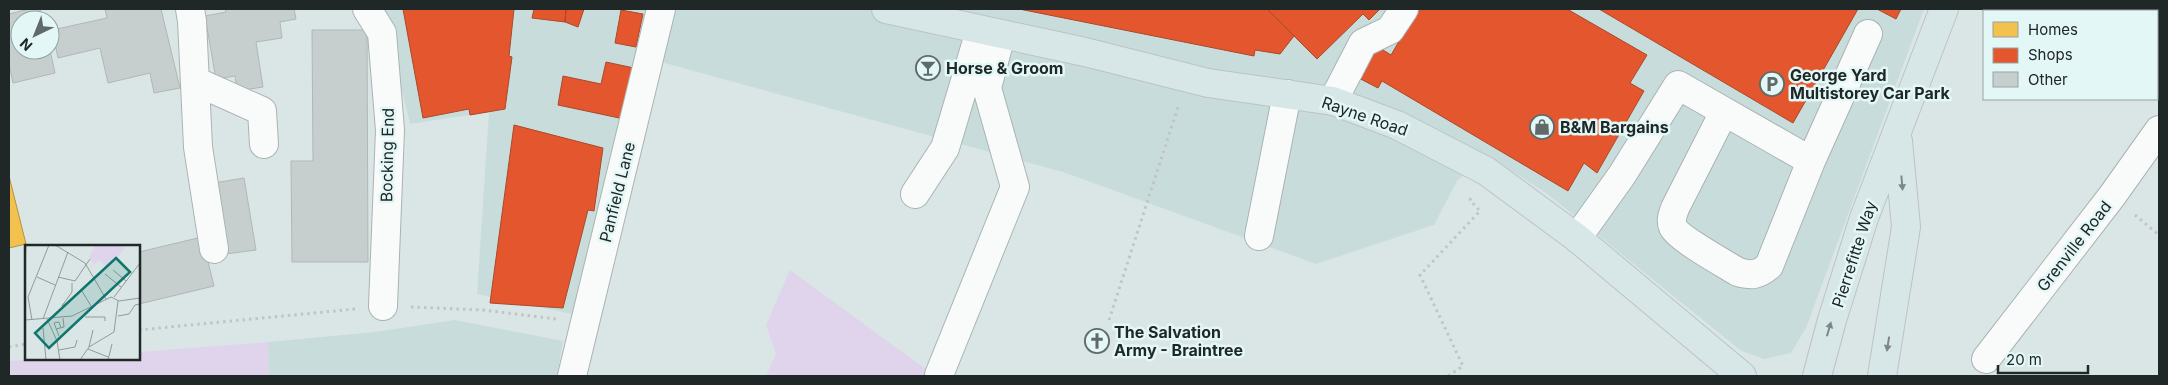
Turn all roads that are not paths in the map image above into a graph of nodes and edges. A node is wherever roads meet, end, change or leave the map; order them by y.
1 (190, 9) edge
2 (367, 9) edge
3 (662, 9) edge
4 (886, 9) edge
5 (1404, 9) edge
6 (1944, 9) edge
7 (991, 33) junction
8 (1868, 34) dead end
9 (195, 81) junction
10 (1287, 94) junction
11 (1333, 101) junction
12 (1724, 112) junction
13 (2159, 130) edge
14 (1898, 134) junction
15 (264, 144) dead end
16 (1811, 161) junction
17 (915, 194) dead end
18 (1259, 236) dead end
19 (1577, 238) junction
20 (214, 249) dead end
21 (383, 306) dead end
22 (1986, 359) dead end
23 (939, 375) edge
24 (572, 376) edge
25 (1742, 376) edge
26 (1817, 376) edge
27 (1882, 376) edge

1 - 9 street
2 - 21 street, Bocking End
3 - 24 street, Panfield Lane
4 - 7 main road, Rayne Road
5 - 11 street
6 - 14 main road, Pierrefitte Way
7 - 10 main road, Rayne Road
7 - 17 street
7 - 23 street
8 - 16 street
9 - 15 street
9 - 20 street
10 - 11 main road, Rayne Road
10 - 18 street
11 - 19 main road, Rayne Road
12 - 16 street
12 - 16 street
12 - 19 street
13 - 22 street, Grenville Road
26 -> 14 main road, Pierrefitte Way
14 -> 27 main road, Pierrefitte Way
19 - 25 main road, Rayne Road

